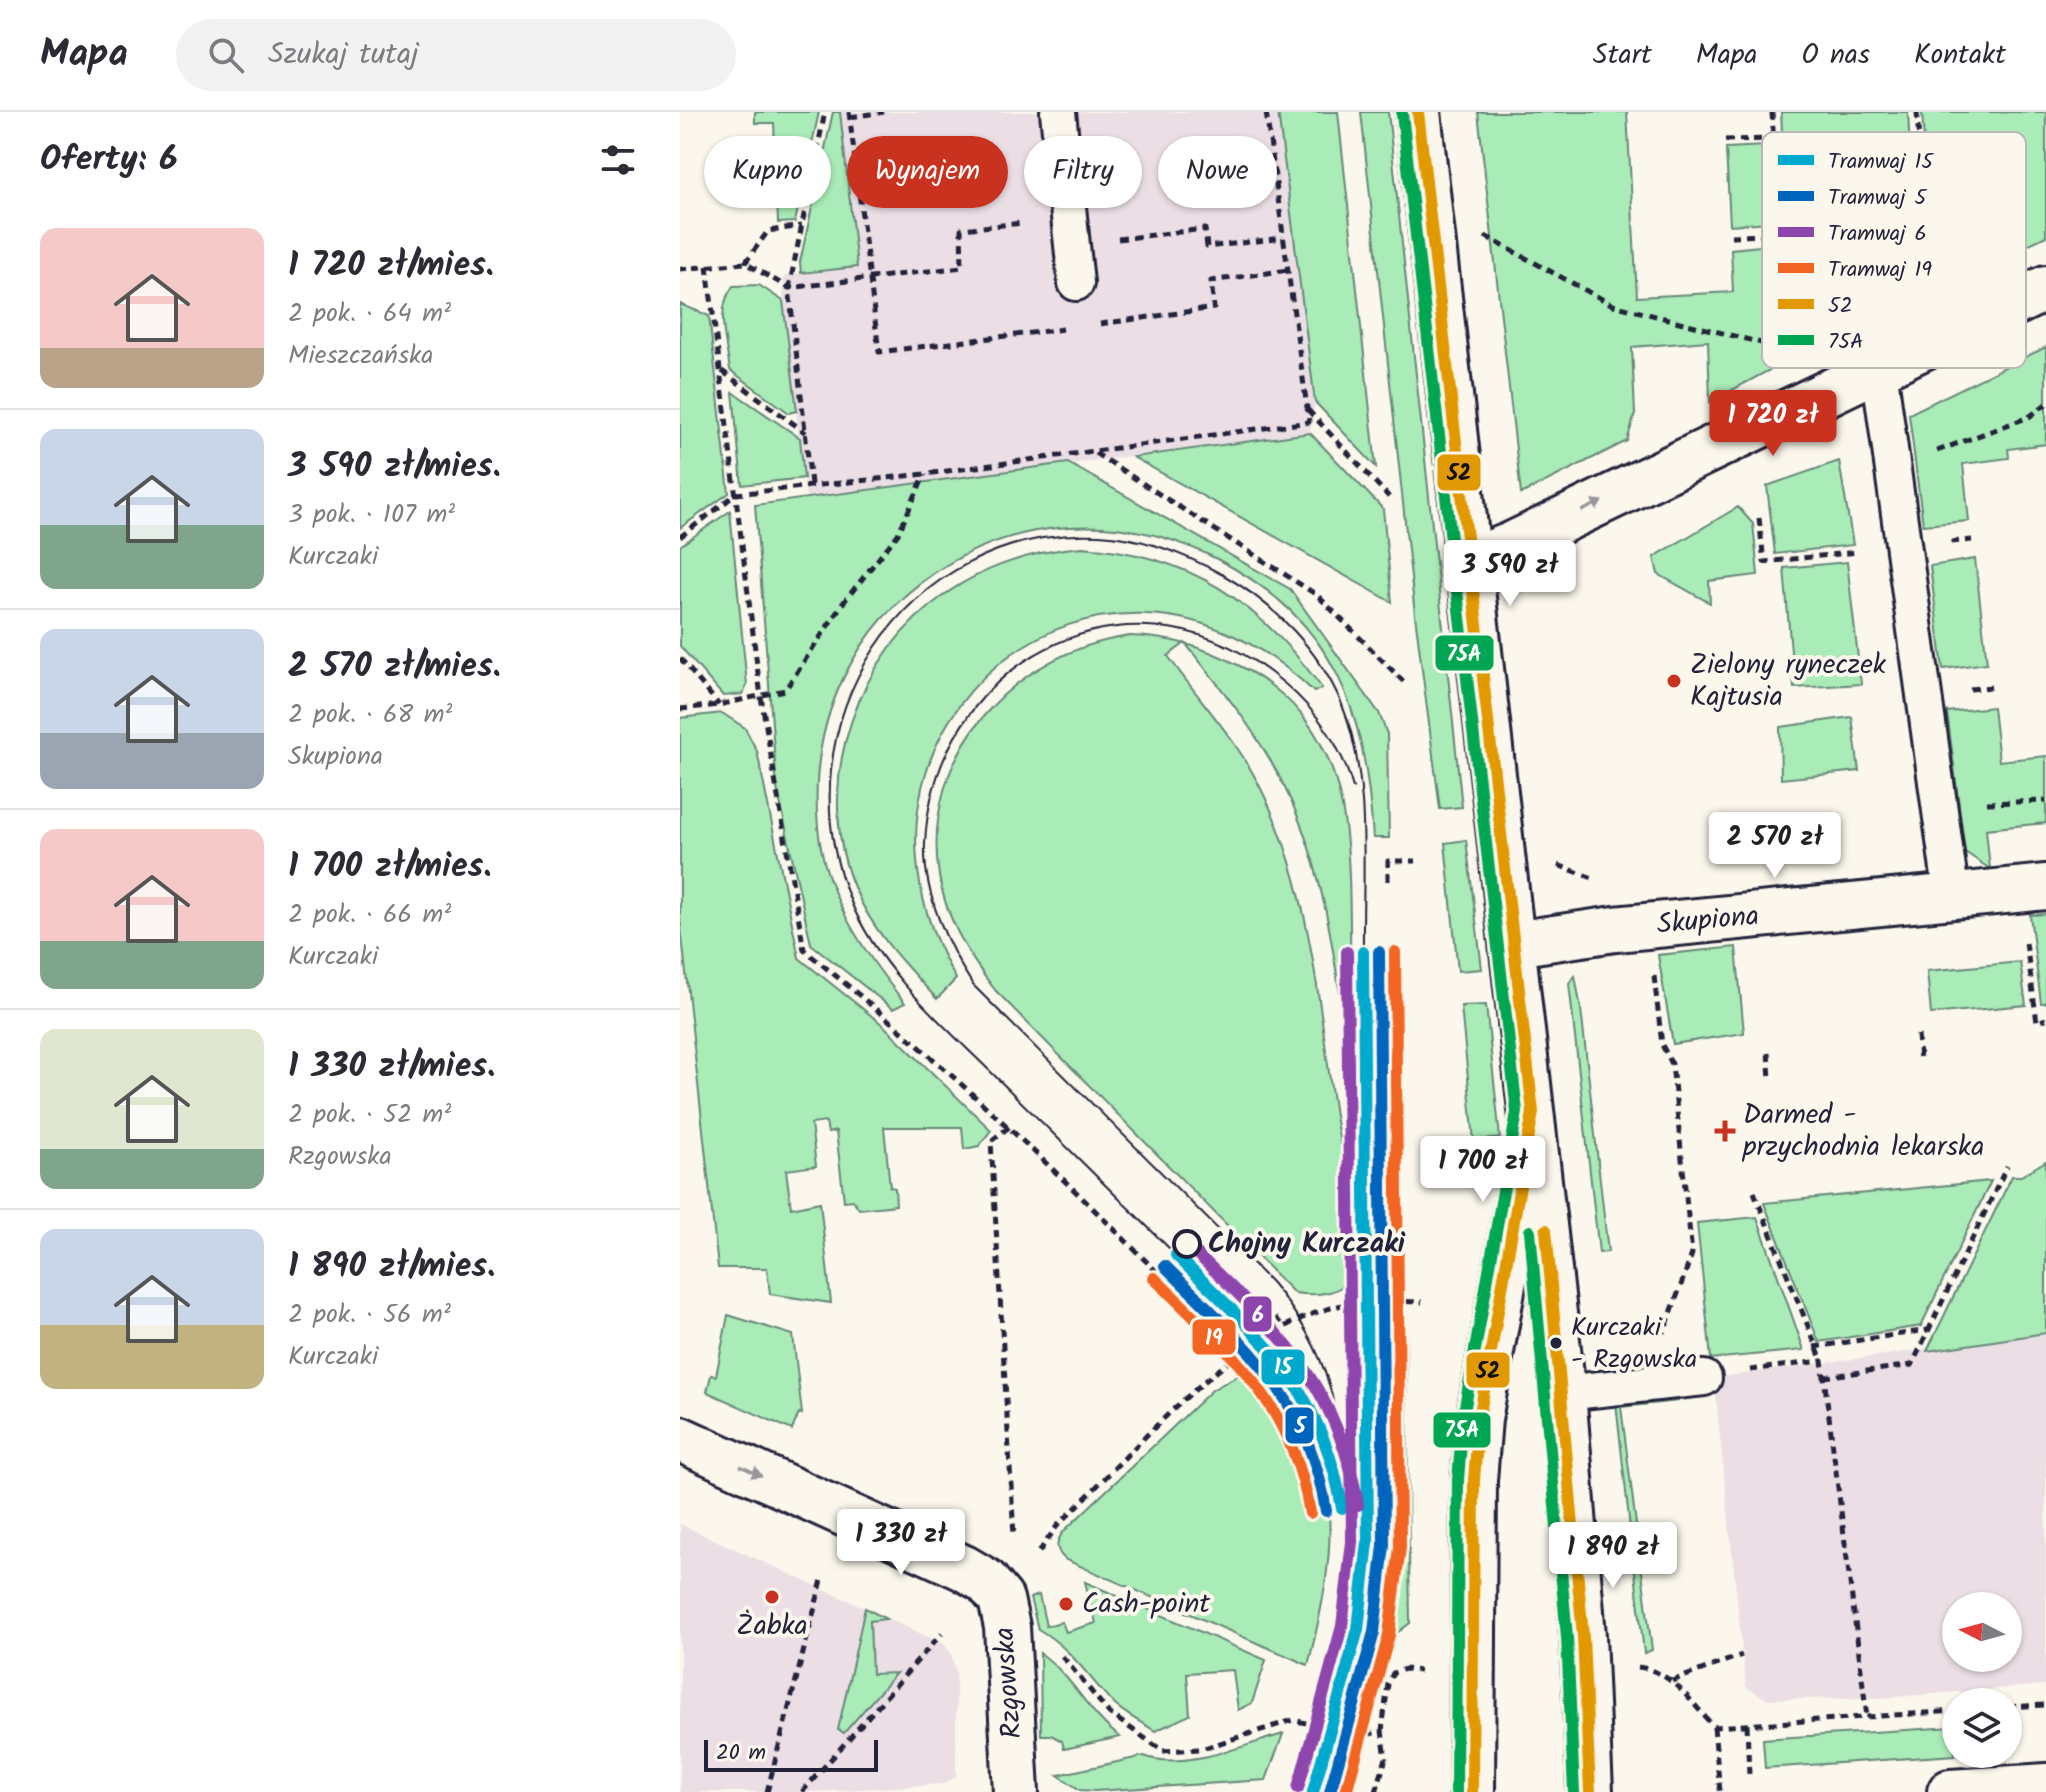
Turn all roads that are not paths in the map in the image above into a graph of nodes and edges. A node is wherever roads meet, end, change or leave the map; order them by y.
1 (1058, 112) edge
2 (1418, 112) edge
3 (1076, 283) dead end
4 (2046, 288) edge
5 (2026, 298) edge
6 (1879, 369) joint
7 (1470, 561) junction
8 (2032, 889) edge
9 (1952, 898) junction
10 (1514, 944) junction
11 (1533, 1112) junction
12 (1704, 1378) dead end
13 (1563, 1393) junction
14 (680, 1439) edge
15 (2046, 1786) edge
16 (1016, 1792) edge
17 (1472, 1792) edge
18 (1590, 1792) edge
19 (1950, 1792) edge

1 - 3 lane
2 - 7 street
4 - 5 street
7 -> 6 street
6 - 9 lane
7 - 10 street
8 - 9 street, Skupiona
9 - 10 street, Skupiona
10 - 11 street
11 - 13 street
11 - 17 street
12 - 13 lane
13 - 18 street
14 -> 16 street, Rzgowska
15 - 19 street

